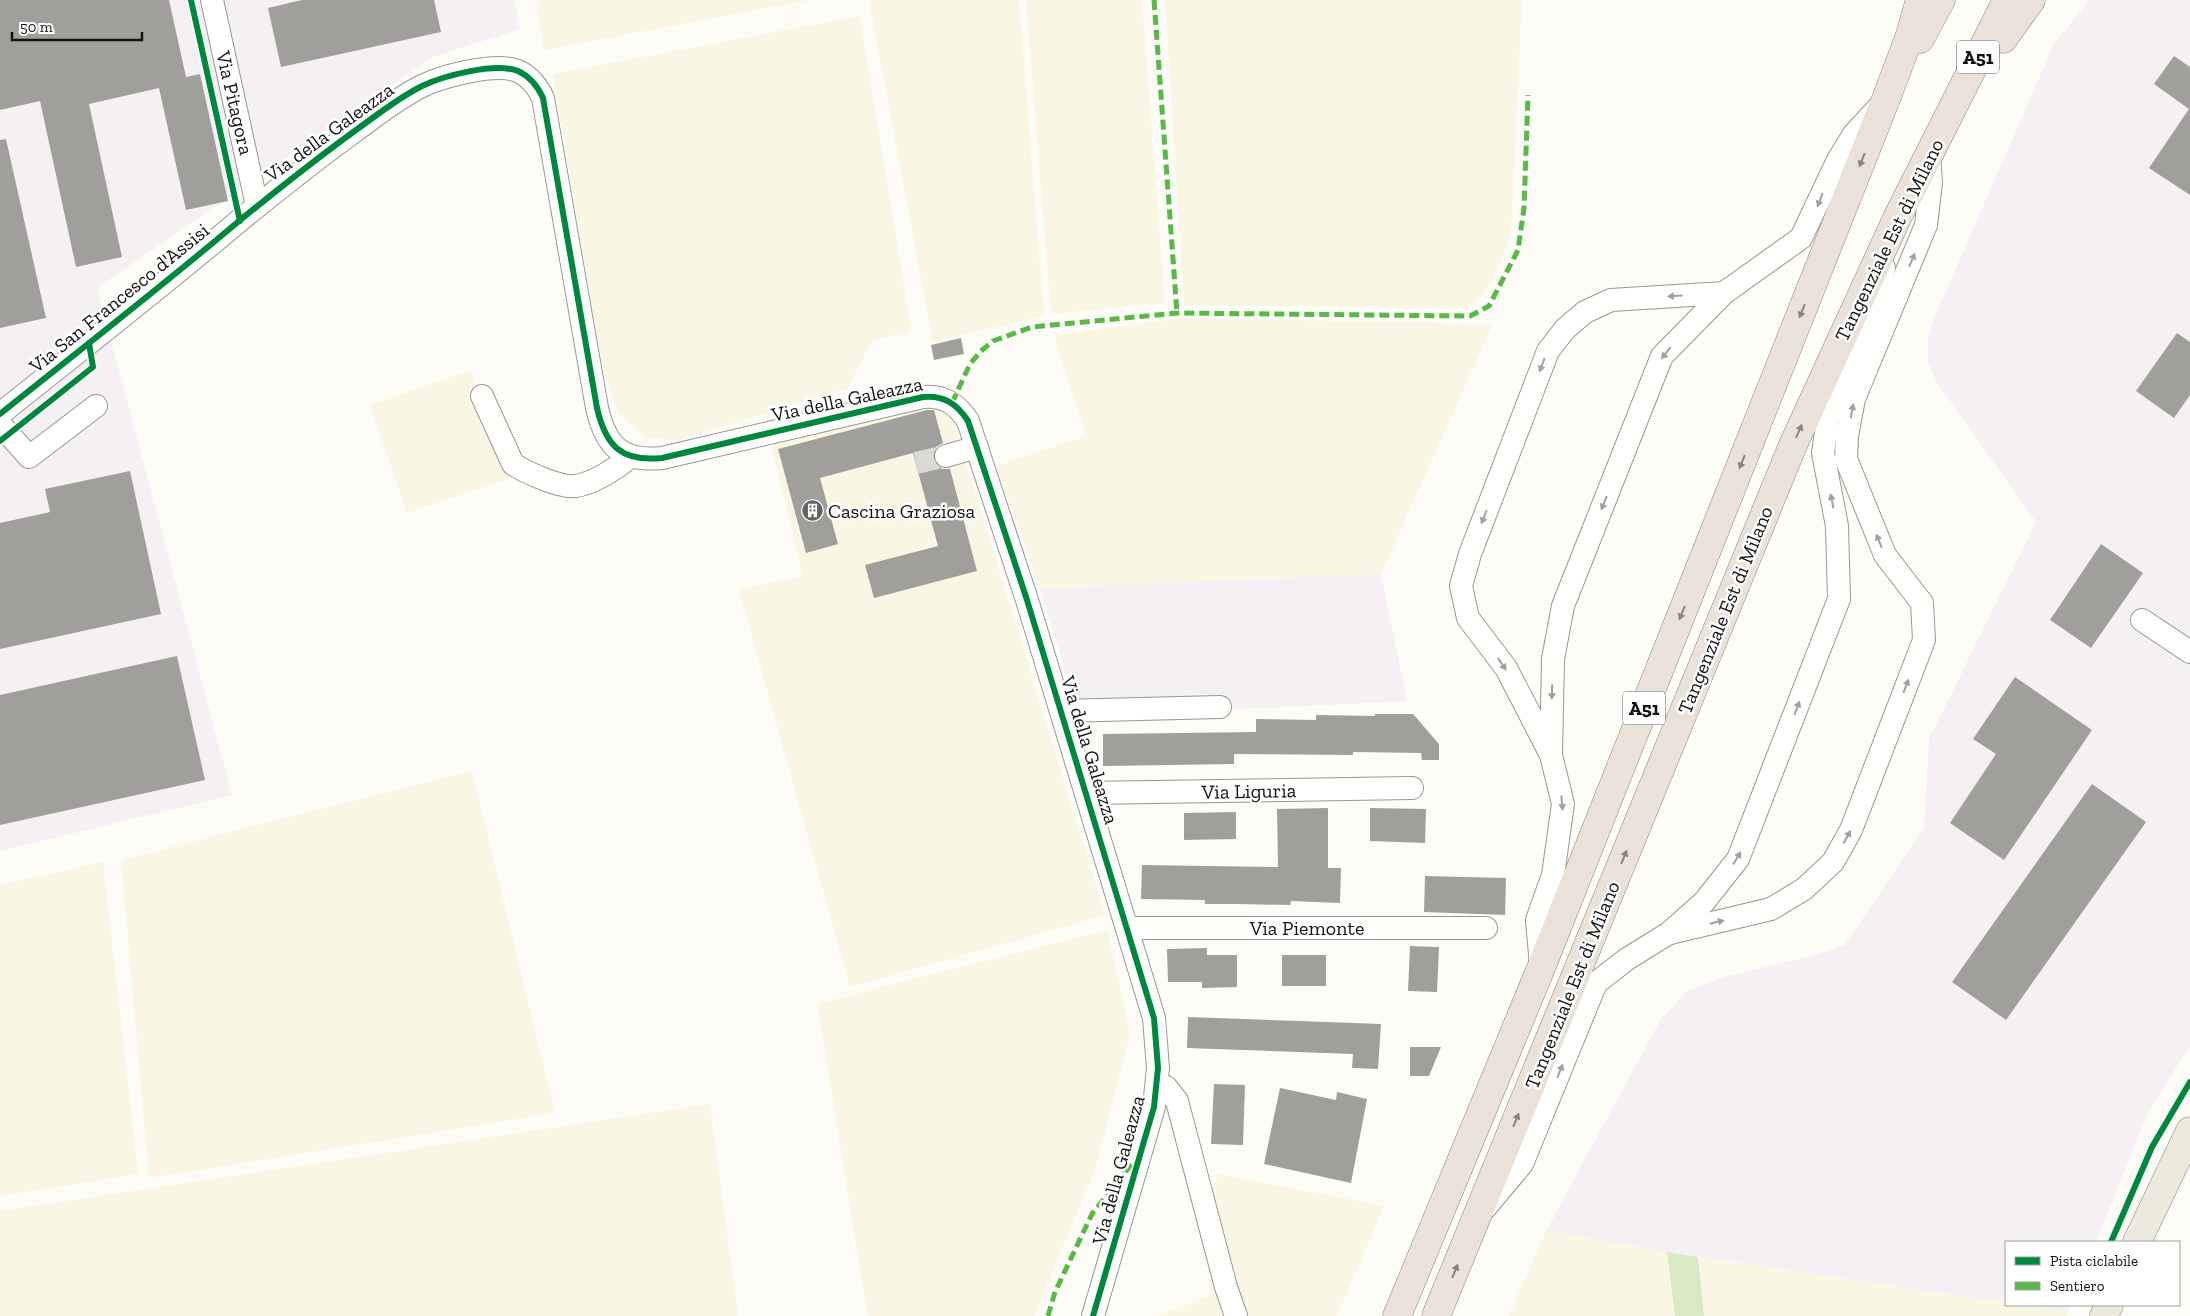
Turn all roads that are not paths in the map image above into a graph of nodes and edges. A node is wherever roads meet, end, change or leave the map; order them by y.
1 (212, 0) edge
2 (1941, 0) edge
3 (2007, 0) edge
4 (2030, 0) edge
5 (1913, 8) edge
6 (1886, 100) junction
7 (1950, 114) junction
8 (1929, 154) junction
9 (257, 206) junction
10 (1898, 216) junction
11 (1724, 293) junction
12 (482, 396) dead end
13 (96, 406) dead end
14 (0, 414) edge
15 (0, 424) edge
16 (977, 447) junction
17 (946, 456) tunnel mouth
18 (630, 457) junction
19 (2142, 620) dead end
20 (2190, 652) edge
21 (1220, 707) dead end
22 (1061, 711) junction
23 (1551, 755) junction
24 (1412, 788) dead end
25 (1086, 793) junction
26 (1127, 928) junction
27 (1486, 928) dead end
28 (1669, 933) junction
29 (1541, 968) junction
30 (1157, 1086) junction
31 (2190, 1131) edge
32 (1476, 1218) junction
33 (2137, 1241) edge
34 (1093, 1316) edge
35 (1236, 1316) edge
36 (1398, 1316) edge
37 (1436, 1316) edge

1 - 9 street, Via Pitagora
2 - 6 highway
3 - 7 highway, Tangenziale Est di Milano / A51
4 - 7 highway
5 - 6 highway, Tangenziale Est di Milano / A51
6 -> 11 street
6 -> 29 highway, Tangenziale Est di Milano / A51
7 - 8 highway, Tangenziale Est di Milano / A51
8 - 10 highway, Tangenziale Est di Milano / A51
28 -> 8 street
9 - 14 street, Via San Francesco d'Assisi
9 - 18 street, Via della Galeazza
28 -> 10 street
32 -> 10 highway, Tangenziale Est di Milano / A51
11 -> 23 street
11 -> 23 street
12 - 18 street
13 - 15 street
16 - 17 street
16 - 18 street, Via della Galeazza
16 - 22 street, Via della Galeazza
19 - 20 street
21 - 22 street
22 - 25 street, Via della Galeazza
23 -> 29 street
24 - 25 street, Via Liguria
25 - 26 street, Via della Galeazza
26 - 27 street, Via Piemonte
26 - 30 street, Via della Galeazza
32 -> 28 street
29 - 36 highway, Tangenziale Est di Milano / A51
30 - 34 street, Via della Galeazza
30 - 35 street, Via della Galeazza
31 - 33 main road
37 -> 32 highway, Tangenziale Est di Milano / A51

